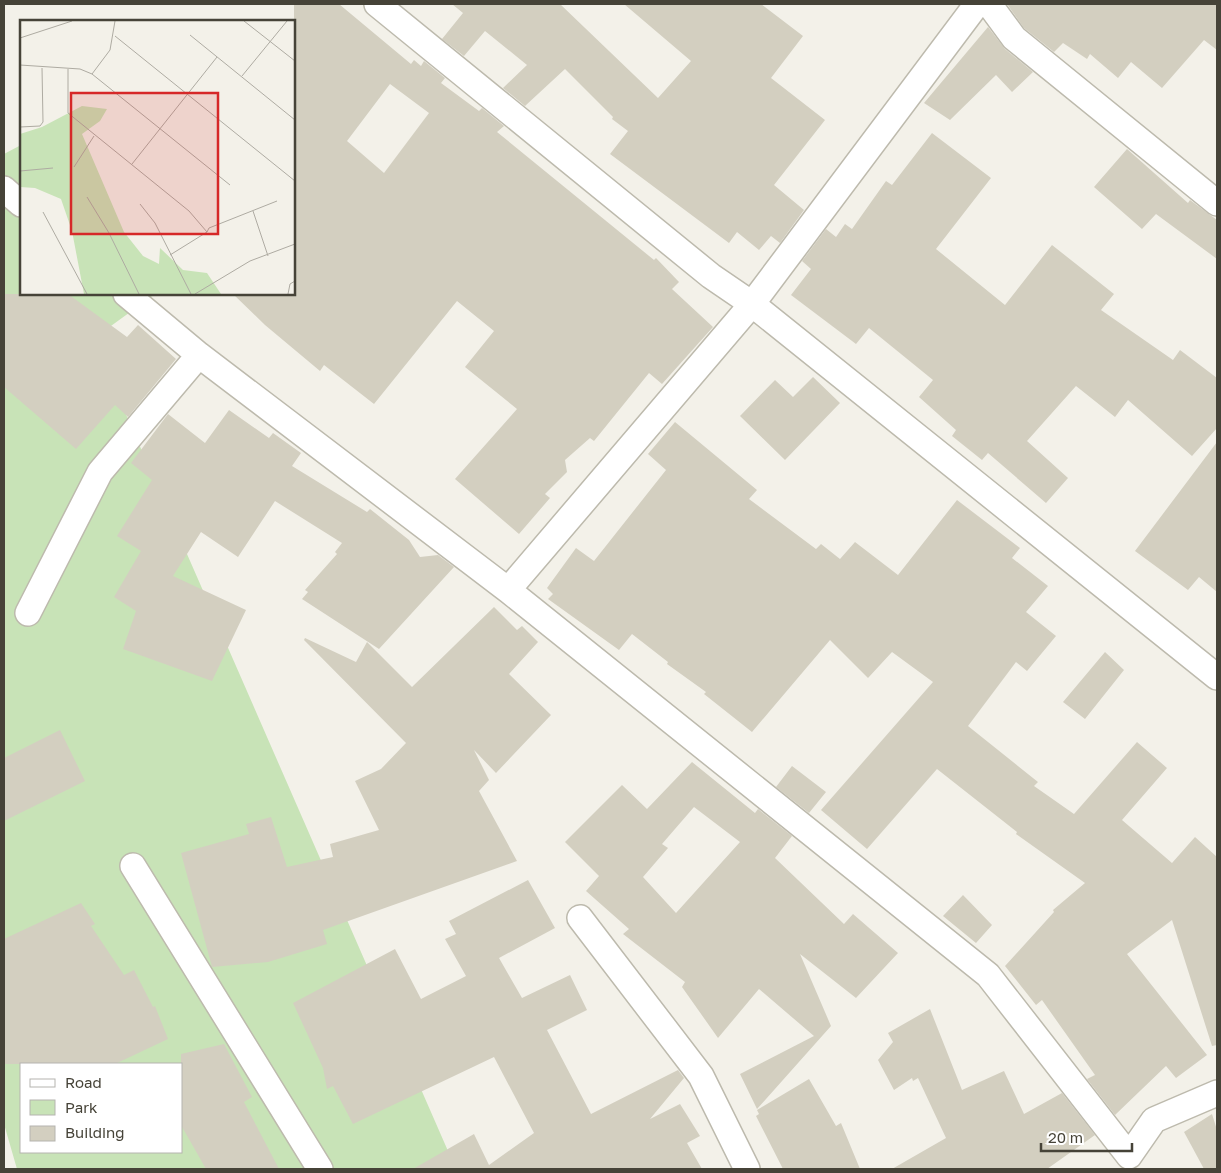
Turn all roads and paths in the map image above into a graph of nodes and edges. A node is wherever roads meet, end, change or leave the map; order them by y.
1 (377, 4) edge
2 (977, 4) edge
3 (989, 4) edge
4 (4, 189) edge
5 (20, 203) edge
6 (1217, 203) edge
7 (127, 295) edge
8 (752, 304) junction
9 (199, 356) junction
10 (508, 590) junction
11 (28, 613) dead end
12 (1217, 677) edge
13 (133, 866) dead end
14 (580, 918) dead end
15 (1217, 1093) edge
16 (1122, 1162) edge
17 (320, 1169) edge
18 (746, 1169) edge

1 - 8 street
2 - 8 street
3 - 6 street
4 - 5 street
7 - 9 street
8 - 10 street
8 - 12 street
9 - 10 street
9 - 11 street
10 - 16 street
13 - 17 street
14 - 18 street
15 - 16 street

